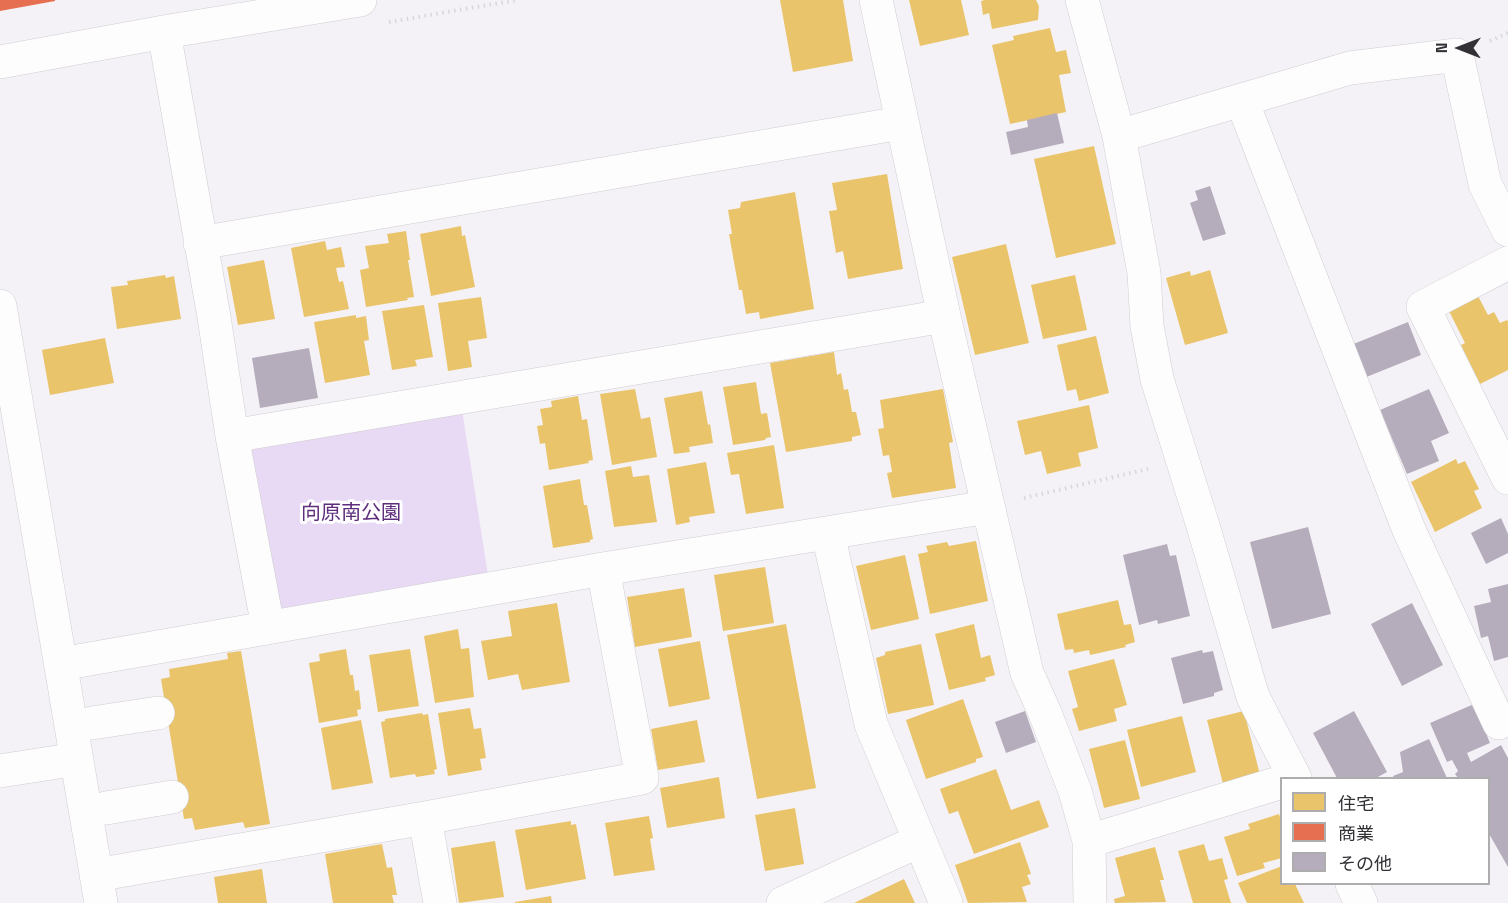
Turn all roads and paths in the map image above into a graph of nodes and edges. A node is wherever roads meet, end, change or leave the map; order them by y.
1 (360, 0) edge
2 (517, 0) edge
3 (876, 0) edge
4 (1082, 0) edge
5 (388, 22) dead end
6 (164, 32) junction
7 (0, 62) edge
8 (1242, 101) junction
9 (901, 123) junction
10 (1119, 136) junction
11 (1508, 230) edge
12 (200, 243) junction
13 (1508, 263) edge
14 (0, 306) edge
15 (944, 316) junction
16 (232, 436) junction
17 (1182, 461) junction
18 (1508, 478) edge
19 (988, 507) junction
20 (828, 534) junction
21 (603, 569) junction
22 (268, 627) junction
23 (60, 664) junction
24 (158, 713) dead end
25 (92, 723) dead end
26 (1499, 723) dead end
27 (77, 759) junction
28 (0, 771) edge
29 (1293, 777) edge
30 (1280, 782) edge
31 (172, 797) dead end
32 (106, 808) dead end
33 (425, 818) junction
34 (919, 842) junction
35 (1089, 842) junction
36 (1352, 885) edge
37 (99, 889) edge
38 (440, 903) edge
39 (783, 903) edge
40 (946, 903) edge
41 (1090, 903) edge
42 (1361, 903) edge

1 - 6 street
2 - 5 path
3 - 9 street
4 - 10 street
6 - 7 street
6 - 12 street
8 - 10 street
8 - 11 street
8 - 26 street
9 - 12 street
9 - 15 street
10 - 17 street
12 - 16 street
13 - 18 street
14 - 23 street
15 - 16 street
15 - 19 street
16 - 22 street
17 - 19 path
17 - 29 street
19 - 20 street
19 - 35 street
20 - 21 street
20 - 34 street
21 - 22 street
21 - 33 street
22 - 23 street
23 - 27 street
24 - 25 street
27 - 28 street
27 - 37 street
30 - 35 street
31 - 32 street
33 - 37 street
33 - 38 street
34 - 39 street
34 - 40 street
35 - 41 street
36 - 42 street

